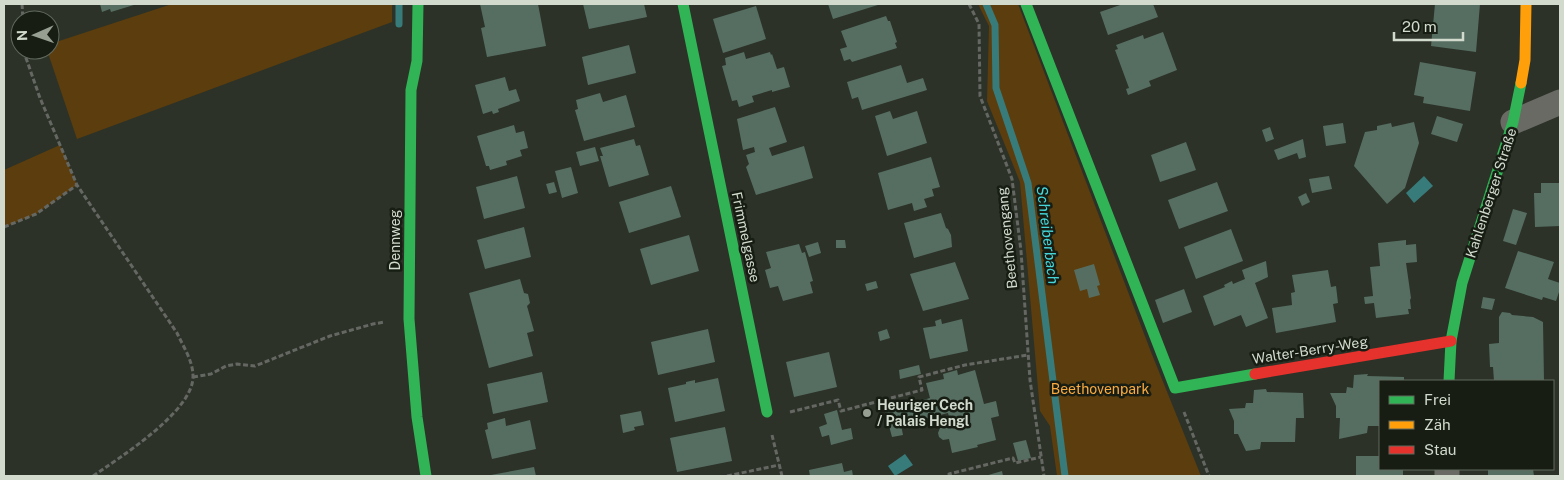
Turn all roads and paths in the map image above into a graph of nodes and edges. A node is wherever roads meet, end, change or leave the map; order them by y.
1 (418, 4) edge
2 (682, 4) edge
3 (969, 4) edge
4 (1026, 4) edge
5 (1526, 4) edge
6 (27, 60) edge
7 (1560, 102) edge
8 (1513, 122) junction
9 (77, 186) junction
10 (4, 227) edge
11 (409, 319) junction
12 (1451, 341) junction
13 (1028, 355) junction
14 (193, 377) junction
15 (1449, 380) edge
16 (1175, 388) junction
17 (768, 414) junction
18 (1041, 458) junction
19 (779, 465) junction
20 (93, 476) edge
21 (426, 476) edge
22 (727, 476) edge
23 (782, 476) edge
24 (950, 476) edge
25 (1044, 476) edge
26 (1209, 476) edge

1 - 11 street, Dennweg
2 - 17 street, Frimmelgasse
3 - 13 path, Beethovengang
4 - 16 street
5 - 8 street, Kahlenberger Straße
6 - 9 path
7 - 8 street
8 - 12 street, Kahlenberger Straße
9 - 10 path
9 - 14 path
11 - 14 path
11 - 21 street, Dennweg
12 - 15 street, Kahlenberger Straße
12 - 16 street, Walter-Berry-Weg
13 - 17 path
13 - 18 path, Beethovengang
14 - 20 path
16 - 26 path
17 - 19 path
18 - 24 path
18 - 25 path, Beethovengang
19 - 22 path
19 - 23 path

